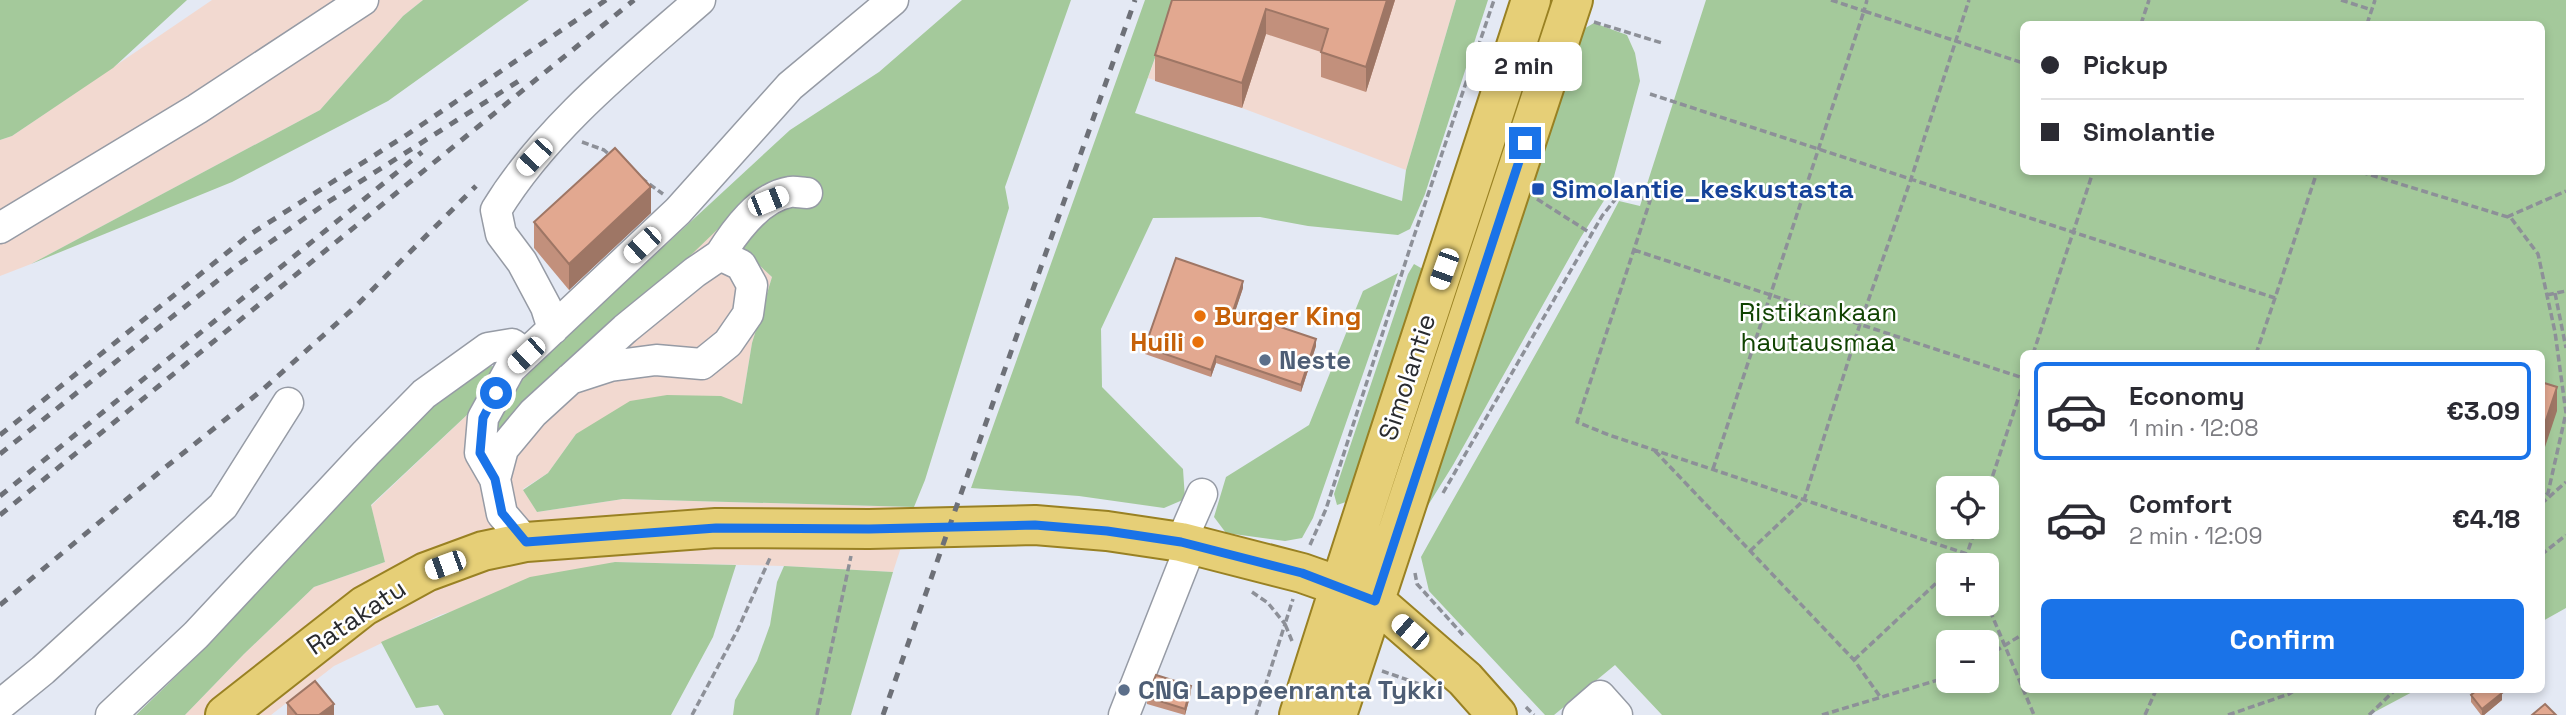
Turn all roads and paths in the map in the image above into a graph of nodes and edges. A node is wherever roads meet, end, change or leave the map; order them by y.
1 (363, 0) edge
2 (700, 0) edge
3 (892, 0) edge
4 (1494, 0) edge
5 (1531, 0) edge
6 (1573, 0) edge
7 (1831, 0) edge
8 (1867, 0) edge
9 (1969, 0) edge
10 (2149, 0) edge
11 (2341, 0) edge
12 (2375, 0) edge
13 (2372, 10) junction
14 (1864, 11) junction
15 (2142, 21) edge
16 (2368, 21) edge
17 (1956, 41) junction
18 (2020, 62) edge
19 (1650, 94) dead end
20 (551, 139) junction
21 (1818, 148) junction
22 (617, 160) edge
23 (633, 172) edge
24 (2092, 175) edge
25 (2316, 175) edge
26 (2371, 175) edge
27 (1911, 180) junction
28 (2566, 191) edge
29 (807, 193) dead end
30 (1536, 198) dead end
31 (678, 211) junction
32 (2506, 217) junction
33 (0, 228) edge
34 (2073, 232) junction
35 (1592, 234) junction
36 (1634, 250) junction
37 (720, 255) junction
38 (2566, 291) edge
39 (2555, 293) junction
40 (1769, 294) junction
41 (2547, 295) junction
42 (2275, 298) junction
43 (1860, 324) junction
44 (553, 329) junction
45 (2566, 348) edge
46 (2034, 350) edge
47 (2257, 350) edge
48 (526, 355) junction
49 (2020, 377) edge
50 (570, 379) junction
51 (2020, 393) edge
52 (288, 403) dead end
53 (1653, 450) junction
54 (1713, 469) junction
55 (1993, 476) edge
56 (495, 479) junction
57 (2566, 482) edge
58 (1202, 494) dead end
59 (2545, 496) edge
60 (1440, 497) dead end
61 (2545, 498) edge
62 (1804, 500) junction
63 (2566, 535) edge
64 (526, 542) junction
65 (1186, 544) junction
66 (852, 548) dead end
67 (1750, 551) junction
68 (2545, 552) edge
69 (773, 553) dead end
70 (1964, 553) edge
71 (1413, 565) dead end
72 (1302, 573) junction
73 (1936, 583) edge
74 (1339, 586) junction
75 (1248, 589) dead end
76 (1375, 601) junction
77 (1992, 616) edge
78 (2020, 636) edge
79 (1468, 641) dead end
80 (2005, 646) junction
81 (1999, 649) edge
82 (1854, 660) junction
83 (1936, 681) edge
84 (2020, 682) edge
85 (2025, 693) edge
86 (2155, 693) edge
87 (2290, 693) edge
88 (2392, 693) edge
89 (1881, 698) junction
90 (0, 705) edge
91 (1511, 710) edge
92 (111, 715) edge
93 (225, 715) edge
94 (692, 715) edge
95 (817, 715) edge
96 (1124, 715) edge
97 (1256, 715) edge
98 (1299, 715) edge
99 (1337, 715) edge
100 (1534, 715) edge
101 (1578, 715) edge
102 (1617, 715) edge
103 (1822, 715) edge
104 (2034, 715) edge
105 (2145, 715) edge
106 (2228, 715) edge
107 (2369, 715) edge

1 - 33 lane
2 - 20 lane
3 - 31 lane
4 - 72 path
5 - 74 main road, Simolantie
6 - 76 main road, Simolantie
7 - 14 path
8 - 14 path
9 - 17 path
10 - 15 path
11 - 13 path
12 - 13 path
13 - 16 path
14 - 17 path
14 - 21 path
17 - 18 path
17 - 27 path
19 - 21 path
20 - 22 path
20 - 44 lane
21 - 27 path
21 - 40 path
23 - 31 path
24 - 34 path
25 - 42 path
26 - 32 path
27 - 34 path
27 - 43 path
28 - 32 path
29 - 37 lane
30 - 35 path
31 - 44 lane
32 - 41 path
34 - 42 path
34 - 46 path
35 - 36 path
35 - 60 path
36 - 40 path
36 - 53 path
37 - 50 lane
37 - 50 lane
38 - 39 path
39 - 41 path
39 - 45 path
40 - 43 path
40 - 54 path
41 - 59 path
42 - 47 path
43 - 49 path
43 - 62 path
44 - 48 lane
48 - 56 lane
48 - 92 lane
50 - 56 lane
51 - 55 path
52 - 90 lane
53 - 54 path
53 - 67 path
54 - 62 path
56 - 64 lane
57 - 61 path
58 - 65 lane
62 - 67 path
62 - 70 path
63 - 68 path
64 - 65 main road, Ratakatu
64 - 93 main road, Ratakatu
65 - 72 main road, Ratakatu
65 - 96 lane
66 - 95 path
67 - 82 path
69 - 94 path
71 - 79 path
72 - 74 main road, Ratakatu
73 - 82 path
74 - 76 main road, Ratakatu
74 - 98 main road, Simolantie
75 - 97 path
76 - 91 main road, Ratakatu
76 - 99 main road, Simolantie
77 - 80 path
78 - 80 path
80 - 81 path
80 - 84 path
82 - 89 path
83 - 89 path
85 - 104 path
86 - 105 path
87 - 106 path
88 - 107 path
89 - 103 path
91 - 100 path
101 - 102 lane

